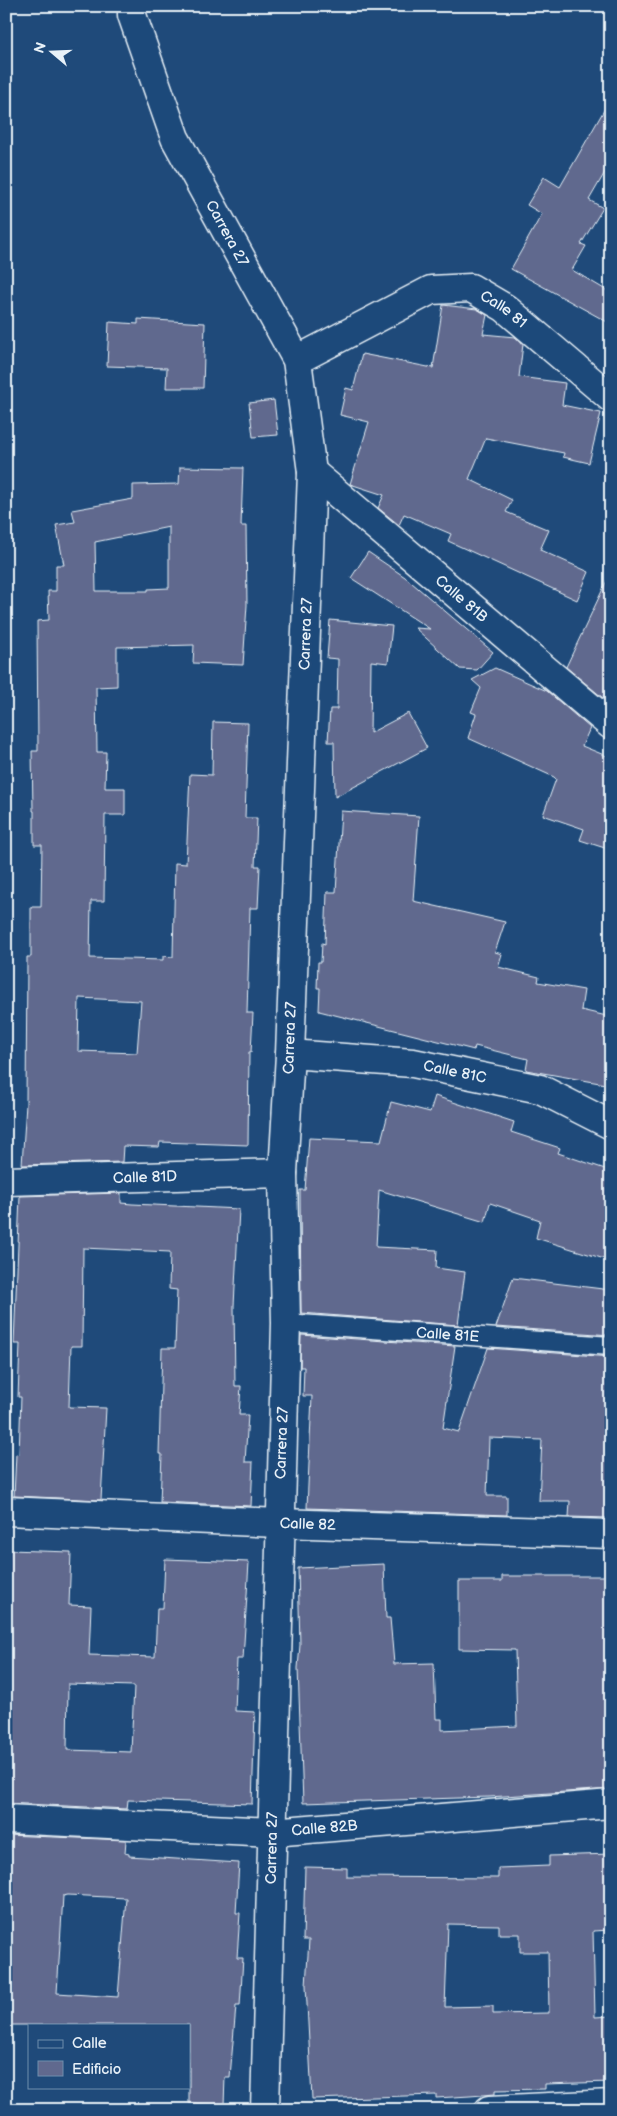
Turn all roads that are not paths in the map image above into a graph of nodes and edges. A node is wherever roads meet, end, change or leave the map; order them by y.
1 (132, 6) edge
2 (297, 360) junction
3 (611, 398) edge
4 (312, 472) junction
5 (611, 726) edge
6 (290, 1054) junction
7 (611, 1125) edge
8 (283, 1173) junction
9 (6, 1181) edge
10 (286, 1323) junction
11 (611, 1346) edge
12 (6, 1511) edge
13 (279, 1523) junction
14 (611, 1534) edge
15 (611, 1804) edge
16 (6, 1819) edge
17 (272, 1832) junction
18 (611, 2104) edge
19 (265, 2110) edge
20 (489, 2110) edge

1 - 2 street, Carrera 27
2 - 3 street, Calle 81
2 - 4 street, Carrera 27
4 - 5 street, Calle 81B
4 - 6 street, Carrera 27
6 - 7 street, Calle 81C
6 - 8 street, Carrera 27
8 - 9 street, Calle 81D
8 - 10 street, Carrera 27
10 - 11 lane, Calle 81E
10 - 13 street, Carrera 27
12 - 13 street, Calle 82
13 - 14 street, Calle 82
13 - 17 street, Carrera 27
15 - 17 street, Calle 82B
16 - 17 street, Calle 82B
17 - 19 street, Carrera 27
18 - 20 street

